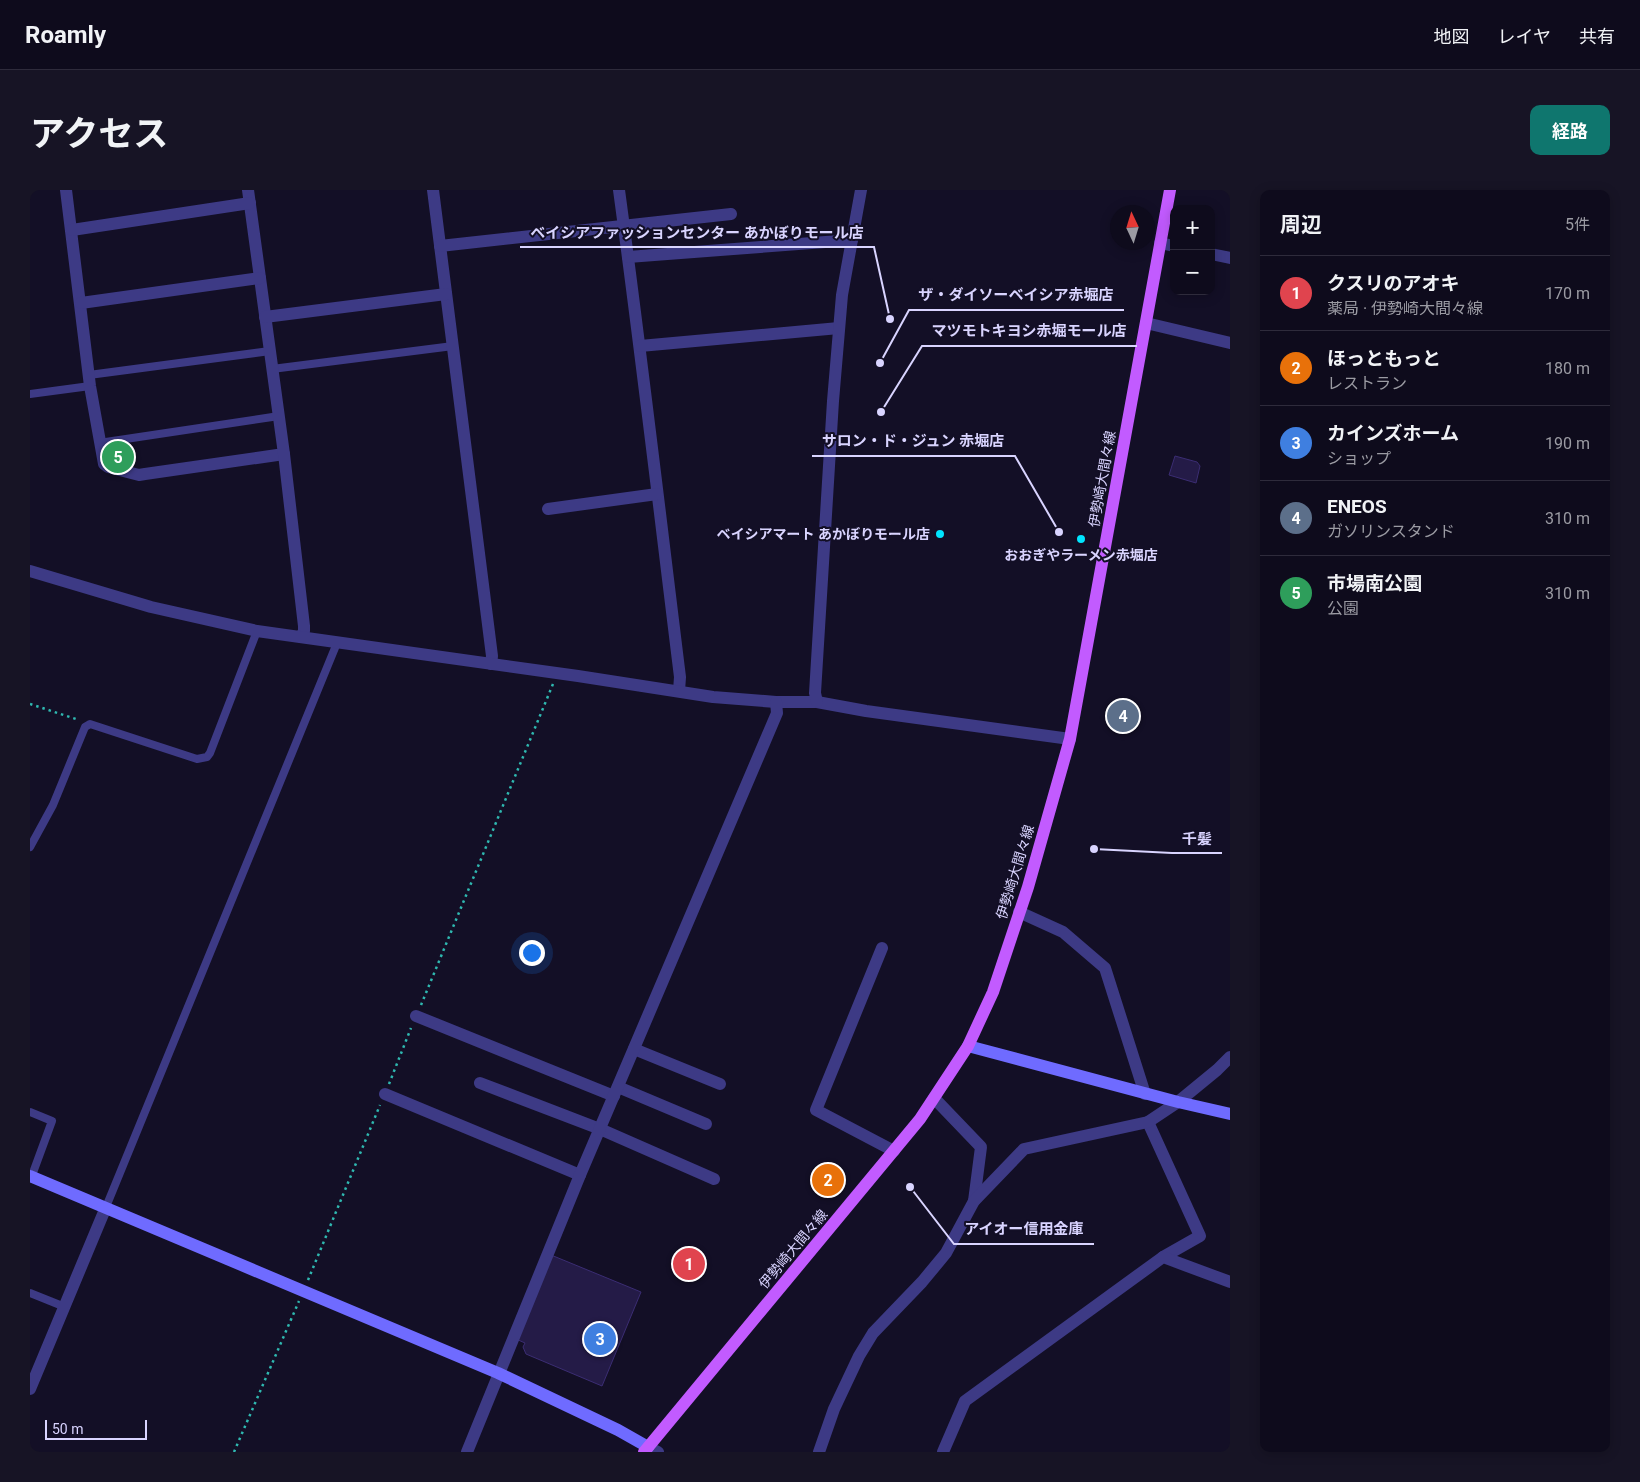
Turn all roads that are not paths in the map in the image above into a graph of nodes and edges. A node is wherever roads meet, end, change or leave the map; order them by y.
1 (66, 190) edge
2 (433, 190) edge
3 (619, 190) edge
4 (861, 190) edge
5 (1170, 190) edge
6 (249, 196) edge
7 (731, 214) dead end
8 (624, 226) junction
9 (72, 230) junction
10 (852, 240) junction
11 (1160, 244) junction
12 (1170, 245) edge
13 (440, 246) junction
14 (1215, 255) edge
15 (628, 258) junction
16 (1230, 258) edge
17 (260, 278) junction
18 (446, 294) junction
19 (81, 303) junction
20 (265, 317) junction
21 (1146, 323) junction
22 (839, 328) junction
23 (1230, 342) edge
24 (452, 346) junction
25 (640, 346) junction
26 (270, 351) junction
27 (272, 369) junction
28 (90, 381) junction
29 (30, 394) edge
30 (278, 416) junction
31 (99, 443) junction
32 (284, 454) junction
33 (657, 494) junction
34 (548, 509) dead end
35 (30, 571) edge
36 (257, 631) junction
37 (301, 637) junction
38 (337, 643) junction
39 (491, 664) junction
40 (679, 691) junction
41 (776, 702) junction
42 (817, 702) junction
43 (1070, 740) junction
44 (30, 847) edge
45 (1019, 912) junction
46 (882, 948) dead end
47 (416, 1016) road end
48 (968, 1046) junction
49 (634, 1049) junction
50 (1230, 1057) edge
51 (480, 1083) dead end
52 (720, 1084) dead end
53 (616, 1091) junction
54 (385, 1094) road end
55 (1145, 1094) junction
56 (934, 1098) junction
57 (1178, 1102) junction
58 (30, 1112) edge
59 (1230, 1114) edge
60 (1148, 1122) junction
61 (706, 1124) dead end
62 (600, 1129) junction
63 (894, 1151) junction
64 (580, 1175) junction
65 (31, 1177) edge
66 (714, 1179) dead end
67 (974, 1200) junction
68 (106, 1207) junction
69 (1163, 1257) junction
70 (1230, 1282) edge
71 (30, 1293) edge
72 (65, 1306) junction
73 (498, 1373) junction
74 (30, 1389) edge
75 (650, 1450) edge
76 (467, 1452) edge
77 (819, 1452) edge
78 (943, 1452) edge

1 - 9 street
2 - 13 street
3 - 8 street
4 - 10 street
5 - 11 main road, 伊勢崎大間々線
6 - 9 street
6 - 17 street
7 - 8 street
8 - 13 street
8 - 15 street
9 - 19 street
10 - 15 street
10 - 22 street
11 - 12 street
11 - 21 main road, 伊勢崎大間々線
13 - 18 street
14 - 16 street
15 - 25 street
17 - 19 street
17 - 20 street
18 - 20 street
18 - 24 street
19 - 28 street
20 - 26 street
21 - 23 street
21 - 43 main road, 伊勢崎大間々線
22 - 25 street
22 - 42 street
24 - 27 lane
24 - 39 street
25 - 33 street
26 - 27 street
26 - 28 lane
27 - 30 street
28 - 29 lane
28 - 31 street
30 - 31 lane
30 - 32 street
31 - 32 street
32 - 37 street
33 - 34 street
33 - 40 street
35 - 36 street
36 - 37 street
36 - 44 lane
37 - 38 street
38 - 39 street
38 - 68 lane
39 - 40 street
40 - 41 street
41 - 42 street
41 - 49 street
42 - 43 street
43 - 45 main road, 伊勢崎大間々線
45 - 48 main road, 伊勢崎大間々線
45 - 55 street
46 - 63 street
47 - 53 street
48 - 55 street
48 - 56 main road, 伊勢崎大間々線
49 - 52 street
49 - 53 street
50 - 57 street
51 - 62 street
53 - 61 street
53 - 62 street
54 - 64 street
55 - 57 street
56 - 63 main road, 伊勢崎大間々線
56 - 67 street
57 - 59 street
57 - 60 street
58 - 65 lane
60 - 67 street
60 - 69 street
62 - 64 street
62 - 66 street
63 - 75 main road, 伊勢崎大間々線
64 - 73 street
65 - 68 street
67 - 77 street
68 - 72 street
68 - 73 street
69 - 70 street
69 - 78 street
71 - 72 lane
72 - 74 street
73 - 75 street
73 - 76 street

